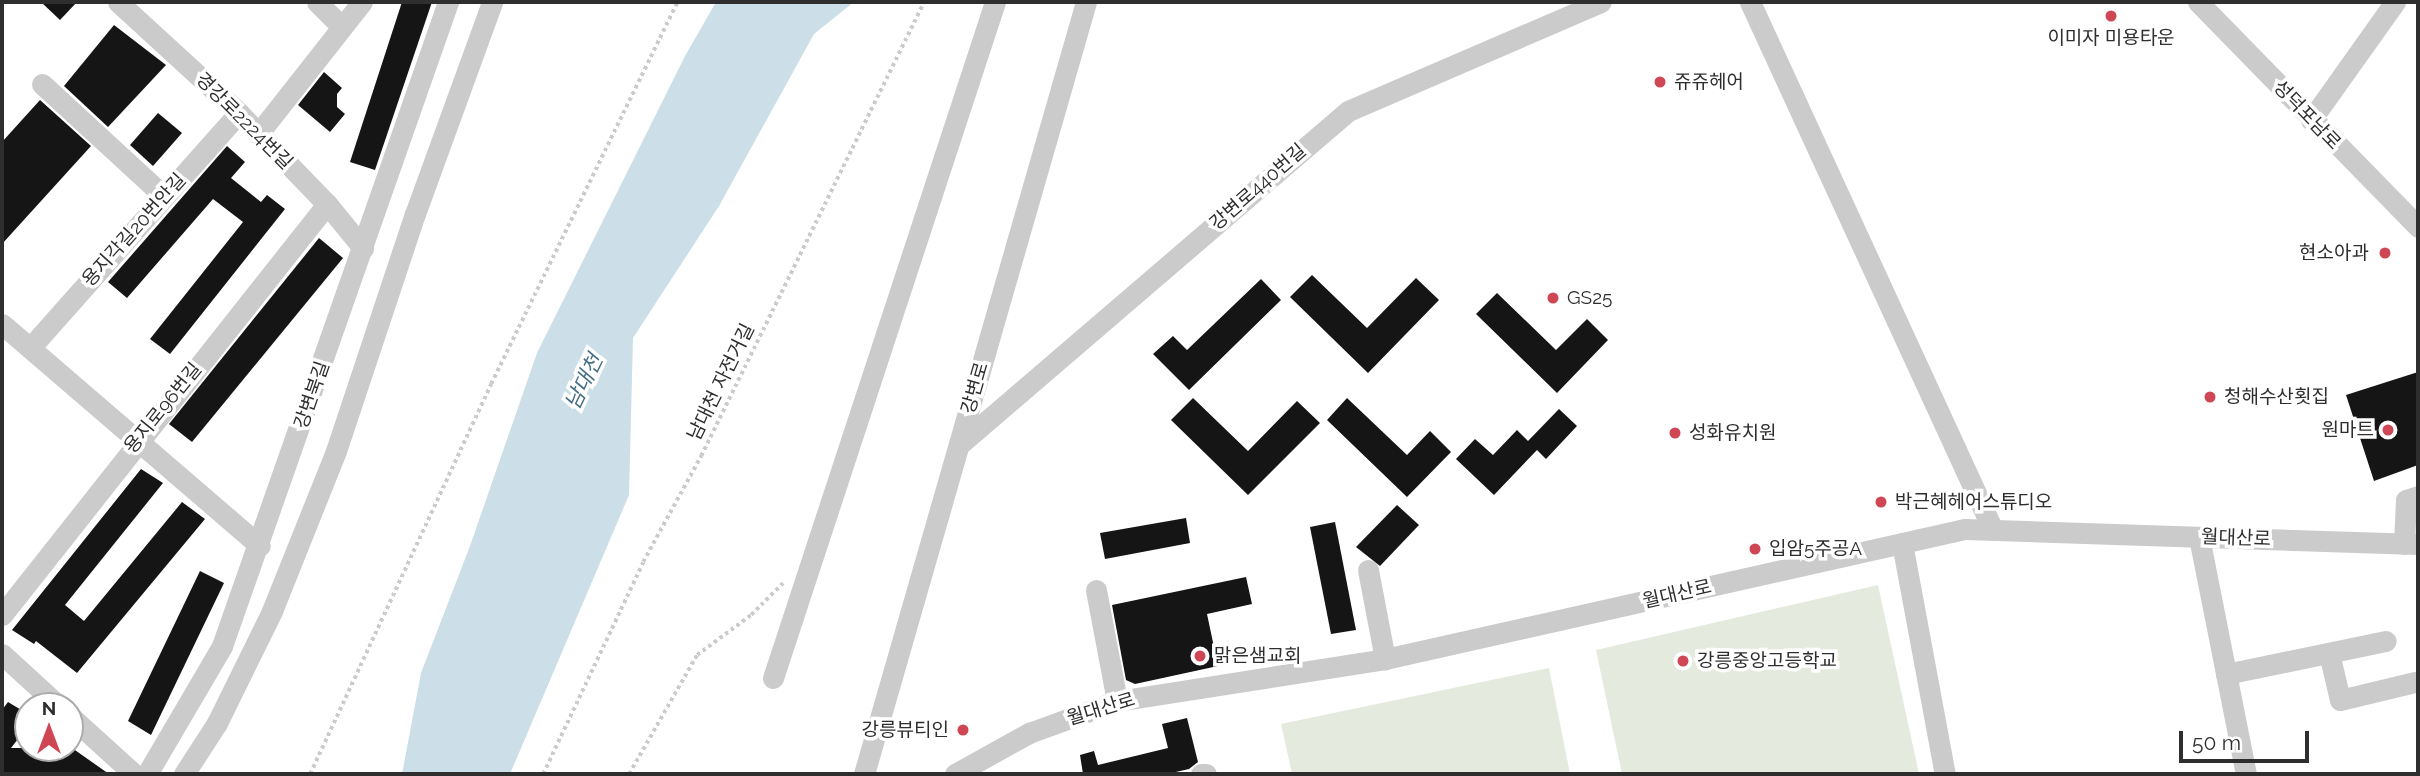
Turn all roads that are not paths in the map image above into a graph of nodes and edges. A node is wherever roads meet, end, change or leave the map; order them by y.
1 (119, 2) edge
2 (317, 2) edge
3 (362, 2) edge
4 (448, 2) edge
5 (492, 2) edge
6 (995, 2) edge
7 (1086, 2) edge
8 (1601, 2) edge
9 (1750, 2) edge
10 (2198, 2) edge
11 (2395, 2) edge
12 (341, 26) junction
13 (42, 84) dead end
14 (239, 113) junction
15 (2311, 120) junction
16 (258, 134) junction
17 (164, 195) junction
18 (327, 204) junction
19 (2418, 227) edge
20 (363, 248) junction
21 (2, 324) edge
22 (30, 348) junction
23 (138, 439) junction
24 (960, 444) junction
25 (2418, 496) edge
26 (1993, 530) junction
27 (2199, 537) junction
28 (1902, 543) junction
29 (2411, 544) edge
30 (260, 546) junction
31 (1368, 570) dead end
32 (1096, 590) dead end
33 (2, 615) edge
34 (2386, 641) dead end
35 (2329, 653) junction
36 (2, 654) edge
37 (1385, 659) junction
38 (2226, 674) junction
39 (773, 678) dead end
40 (2415, 682) dead end
41 (44, 692) edge
42 (1117, 701) junction
43 (84, 729) edge
44 (134, 774) edge
45 (147, 774) edge
46 (184, 774) edge
47 (864, 774) edge
48 (955, 774) edge
49 (1945, 774) edge
50 (2246, 774) edge

1 - 14 street, 경강로2224번길
2 - 12 street
3 - 12 street
4 - 20 street, 강변북길
5 - 46 street
6 - 39 street
7 - 24 street, 강변로
8 - 24 street, 강변로440번길
9 - 26 street
10 - 15 street, 성덕포남로
11 - 15 street
12 - 16 street
13 - 17 street
14 - 16 street, 경강로2224번길
14 - 17 street, 용지각길20번안길
15 - 19 street, 성덕포남로
16 - 18 street, 경강로2224번길
17 - 22 street, 용지각길20번안길
18 - 20 street, 경강로2224번길
18 - 23 street, 용지로96번길
20 - 30 street, 강변북길
21 - 22 street
22 - 23 street
23 - 30 street
23 - 33 street, 용지로96번길
24 - 47 street, 강변로
25 - 29 street
26 - 27 street, 월대산로
26 - 28 street, 월대산로
27 - 29 street, 월대산로
27 - 38 street
28 - 37 street, 월대산로
28 - 49 street
30 - 45 street, 강변북길
31 - 37 street
32 - 42 street
34 - 35 street
35 - 38 street
35 - 40 street
36 - 41 street
37 - 42 street, 월대산로
38 - 50 street
42 - 48 street, 월대산로
43 - 44 street

